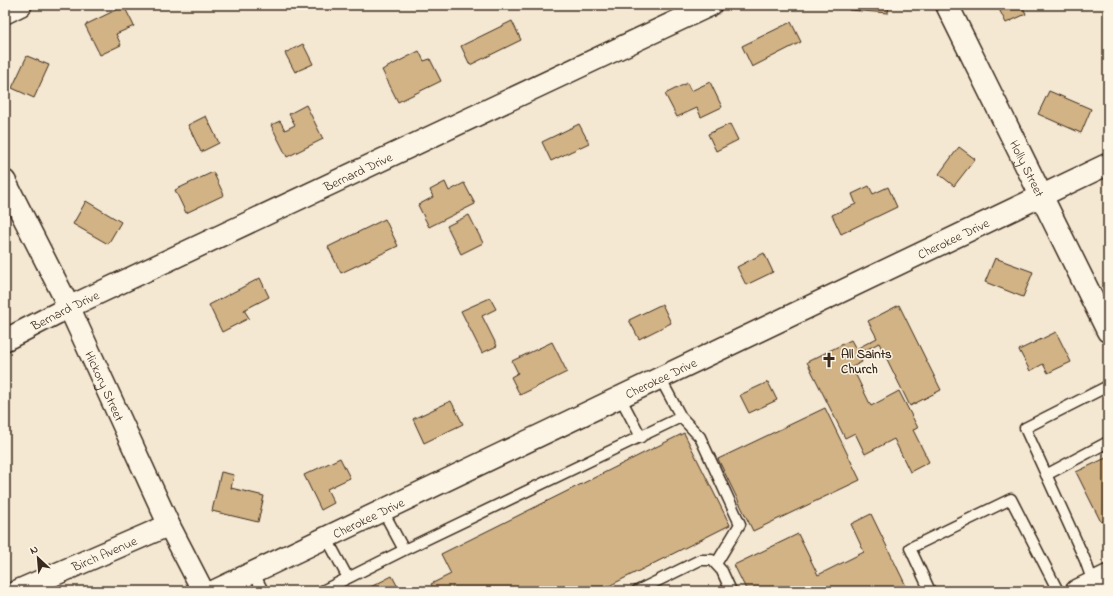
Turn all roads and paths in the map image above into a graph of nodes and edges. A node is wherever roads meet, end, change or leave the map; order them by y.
1 (21, 5) edge
2 (711, 5) edge
3 (947, 5) edge
4 (5, 13) edge
5 (1108, 164) edge
6 (5, 181) edge
7 (1042, 195) junction
8 (69, 307) junction
9 (1108, 331) edge
10 (5, 340) edge
11 (660, 378) junction
12 (1108, 386) edge
13 (620, 397) junction
14 (681, 417) junction
15 (641, 437) junction
16 (1108, 442) edge
17 (1046, 475) junction
18 (382, 510) junction
19 (169, 525) junction
20 (326, 537) junction
21 (404, 550) junction
22 (716, 564) junction
23 (253, 572) junction
24 (348, 578) junction
25 (1093, 585) edge
26 (17, 591) edge
27 (203, 591) edge
28 (214, 591) edge
29 (262, 591) edge
30 (322, 591) edge
31 (637, 591) edge
32 (731, 591) edge
33 (930, 591) edge
34 (1058, 591) edge

1 - 4 street
2 - 8 street, Bernard Drive
3 - 7 street, Holly Street
5 - 7 street, Cherokee Drive
6 - 8 street, Hickory Street
7 - 9 street, Holly Street
7 - 11 street, Cherokee Drive
8 - 10 street, Bernard Drive
8 - 19 street, Hickory Street
11 - 13 street, Cherokee Drive
11 - 14 lane
12 - 17 lane
13 - 15 lane
13 - 18 street, Cherokee Drive
14 - 15 lane
14 - 22 lane
15 - 21 lane
16 - 17 lane
17 - 25 lane
18 - 20 street, Cherokee Drive
18 - 21 lane
19 - 26 street, Birch Avenue
19 - 27 street, Hickory Street
20 - 23 street, Cherokee Drive
20 - 24 lane
21 - 24 lane
22 - 31 lane
22 - 32 lane
23 - 28 street, Cherokee Drive
23 - 29 lane
24 - 30 lane
33 - 34 lane

